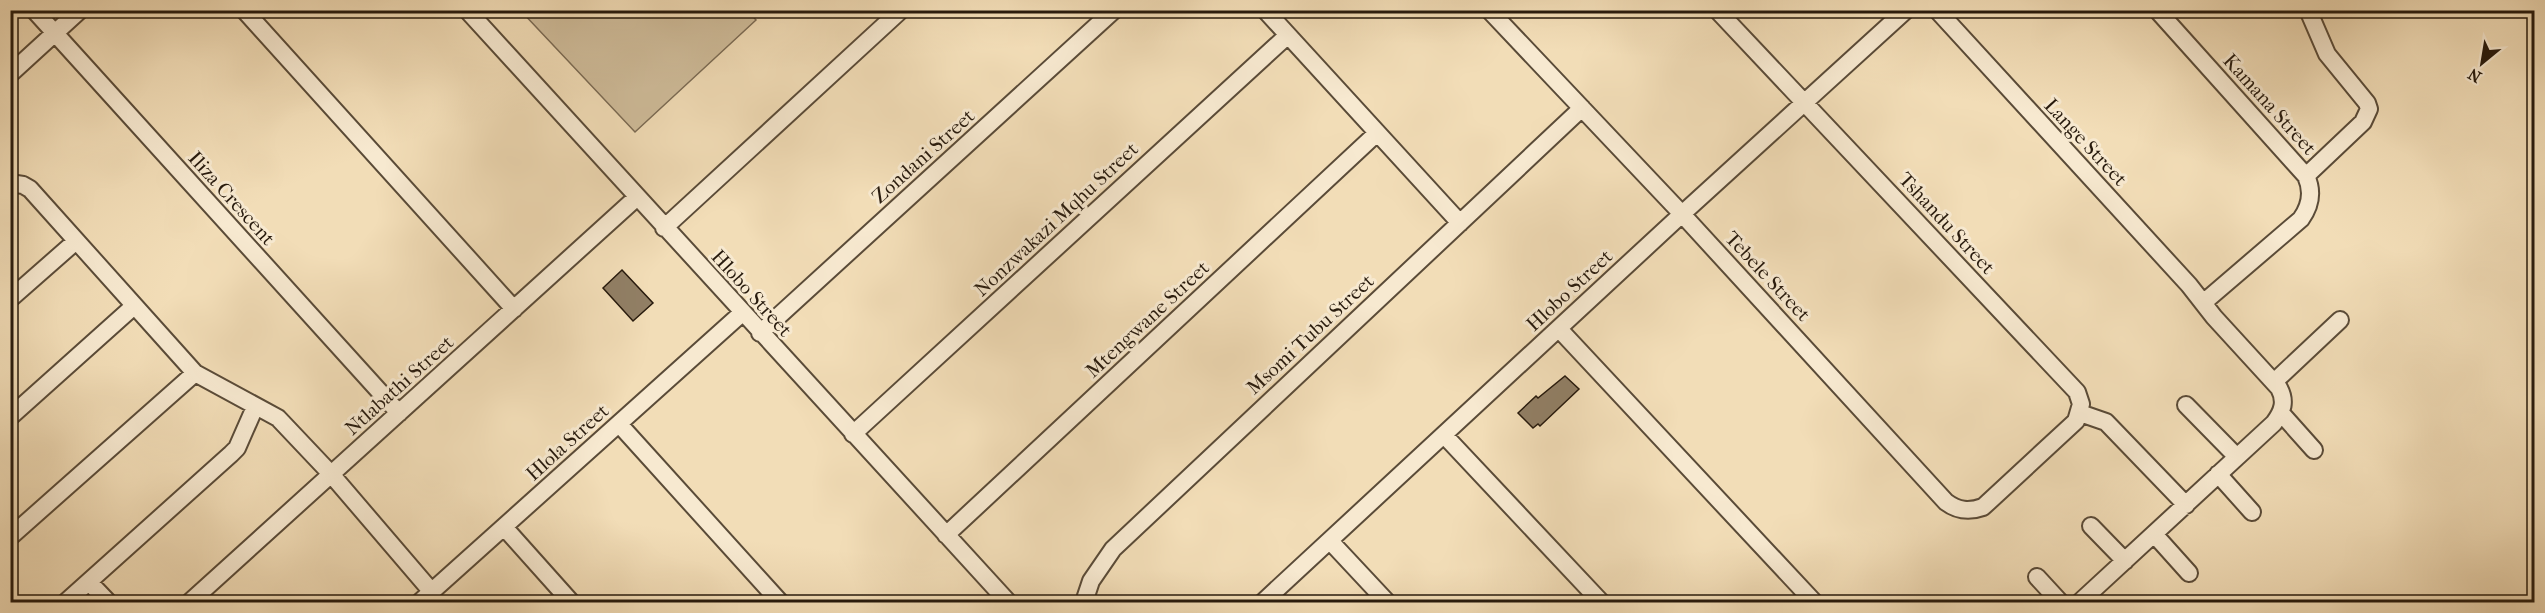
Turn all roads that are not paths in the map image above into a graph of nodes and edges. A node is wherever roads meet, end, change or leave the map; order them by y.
1 (34, 10) edge
2 (80, 10) edge
3 (244, 10) edge
4 (467, 10) edge
5 (901, 10) edge
6 (1114, 10) edge
7 (1265, 10) edge
8 (1490, 10) edge
9 (1717, 10) edge
10 (1906, 10) edge
11 (1937, 10) edge
12 (2157, 10) edge
13 (2308, 10) edge
14 (54, 34) junction
15 (1288, 35) junction
16 (10, 74) edge
17 (1804, 103) junction
18 (1582, 108) junction
19 (1377, 133) junction
20 (2306, 176) junction
21 (10, 183) edge
22 (636, 198) junction
23 (1682, 214) junction
24 (1460, 223) junction
25 (664, 228) junction
26 (76, 241) junction
27 (10, 299) edge
28 (2203, 303) junction
29 (134, 306) junction
30 (514, 309) junction
31 (742, 313) junction
32 (2340, 320) dead end
33 (1558, 329) junction
34 (760, 333) junction
35 (195, 373) junction
36 (2274, 382) junction
37 (2186, 405) dead end
38 (255, 407) junction
39 (399, 413) junction
40 (2080, 413) junction
41 (2281, 413) junction
42 (10, 417) edge
43 (619, 424) junction
44 (853, 434) junction
45 (1444, 435) junction
46 (2314, 450) dead end
47 (2237, 457) junction
48 (331, 474) junction
49 (2218, 474) junction
50 (2186, 505) junction
51 (2252, 512) dead end
52 (2091, 526) dead end
53 (504, 527) junction
54 (2154, 534) junction
55 (946, 535) junction
56 (10, 537) edge
57 (1330, 541) junction
58 (2125, 561) junction
59 (2189, 573) dead end
60 (2037, 577) dead end
61 (89, 582) junction
62 (426, 597) edge
63 (2089, 600) edge
64 (66, 603) edge
65 (108, 603) edge
66 (190, 603) edge
67 (571, 603) edge
68 (780, 603) edge
69 (1008, 603) edge
70 (1084, 603) edge
71 (1263, 603) edge
72 (1387, 603) edge
73 (1601, 603) edge
74 (1814, 603) edge
75 (2060, 603) edge

1 - 14 street, Iliza Crescent
2 - 14 street
3 - 30 street
4 - 22 street, Hlobo Street
5 - 25 street
6 - 34 street, Zondani Street
7 - 15 street
8 - 18 street, Tebele Street
9 - 17 street, Tshandu Street
10 - 17 street, Hlobo Street
11 - 28 street, Lange Street
12 - 20 street, Kamana Street
13 - 20 street
14 - 16 street
14 - 39 street, Iliza Crescent
15 - 19 street
15 - 44 street, Nonzwakazi Mqhu Street
17 - 23 street, Hlobo Street
17 - 40 street, Tshandu Street
18 - 23 street, Tebele Street
18 - 24 street, Msomi Tubu Street
19 - 24 street
19 - 55 street, Mtengwane Street
20 - 28 street, Kamana Street
21 - 26 street
22 - 25 street, Hlobo Street
22 - 30 street, Ntlabathi Street
23 - 33 street, Hlobo Street
23 - 40 street, Tebele Street
24 - 70 street, Msomi Tubu Street
25 - 31 street, Hlobo Street
26 - 27 street
26 - 29 street
28 - 36 street, Lange Street
29 - 35 street
29 - 42 street
30 - 39 street, Ntlabathi Street
31 - 34 street, Hlobo Street
31 - 43 street, Hlola Street
32 - 36 street
33 - 45 street, Hlobo Street
33 - 74 street
34 - 44 street, Hlobo Street
35 - 38 street
35 - 56 street
36 - 41 street
37 - 47 street
38 - 48 street
38 - 61 street
39 - 48 street, Ntlabathi Street
40 - 50 street
41 - 46 street
41 - 47 street
43 - 53 street, Hlola Street
43 - 68 street
44 - 55 street, Hlobo Street
45 - 57 street, Hlobo Street
45 - 73 street
47 - 49 street
48 - 62 street
48 - 66 street, Ntlabathi Street
49 - 50 street
49 - 51 street
50 - 54 street
52 - 58 street
53 - 62 street, Hlola Street
53 - 67 street
54 - 58 street
54 - 59 street
55 - 69 street, Hlobo Street
57 - 71 street, Hlobo Street
57 - 72 street
58 - 63 street
60 - 75 street
61 - 64 street
61 - 65 street

